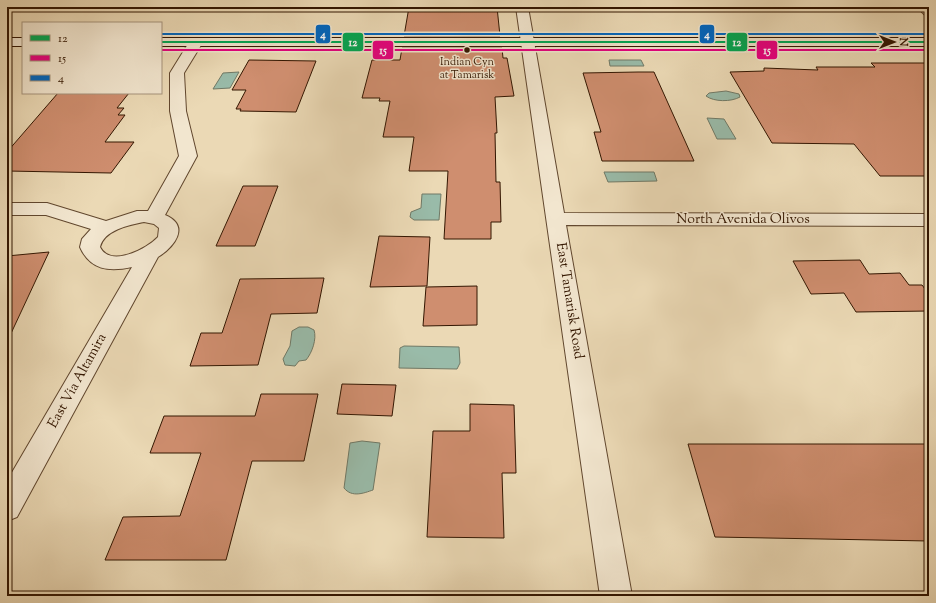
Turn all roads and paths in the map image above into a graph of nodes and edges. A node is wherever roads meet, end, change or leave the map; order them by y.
1 (522, 7) edge
2 (923, 7) edge
3 (929, 12) edge
4 (7, 42) edge
5 (22, 42) edge
6 (162, 42) edge
7 (196, 42) junction
8 (527, 42) junction
9 (929, 42) edge
10 (7, 209) edge
11 (154, 218) junction
12 (557, 219) junction
13 (929, 220) edge
14 (106, 227) junction
15 (150, 254) junction
16 (7, 508) edge
17 (616, 596) edge

1 - 8 street, East Tamarisk Road
2 - 3 street
4 - 5 street
6 - 7 street
7 - 8 street
7 - 11 street
8 - 9 street
8 - 12 street, East Tamarisk Road
10 - 14 street
11 - 14 street, East Via Altamira
11 - 15 street, East Via Altamira
12 - 13 street, North Avenida Olivos
12 - 17 street, East Tamarisk Road
14 - 15 street, East Via Altamira
15 - 16 street, East Via Altamira

